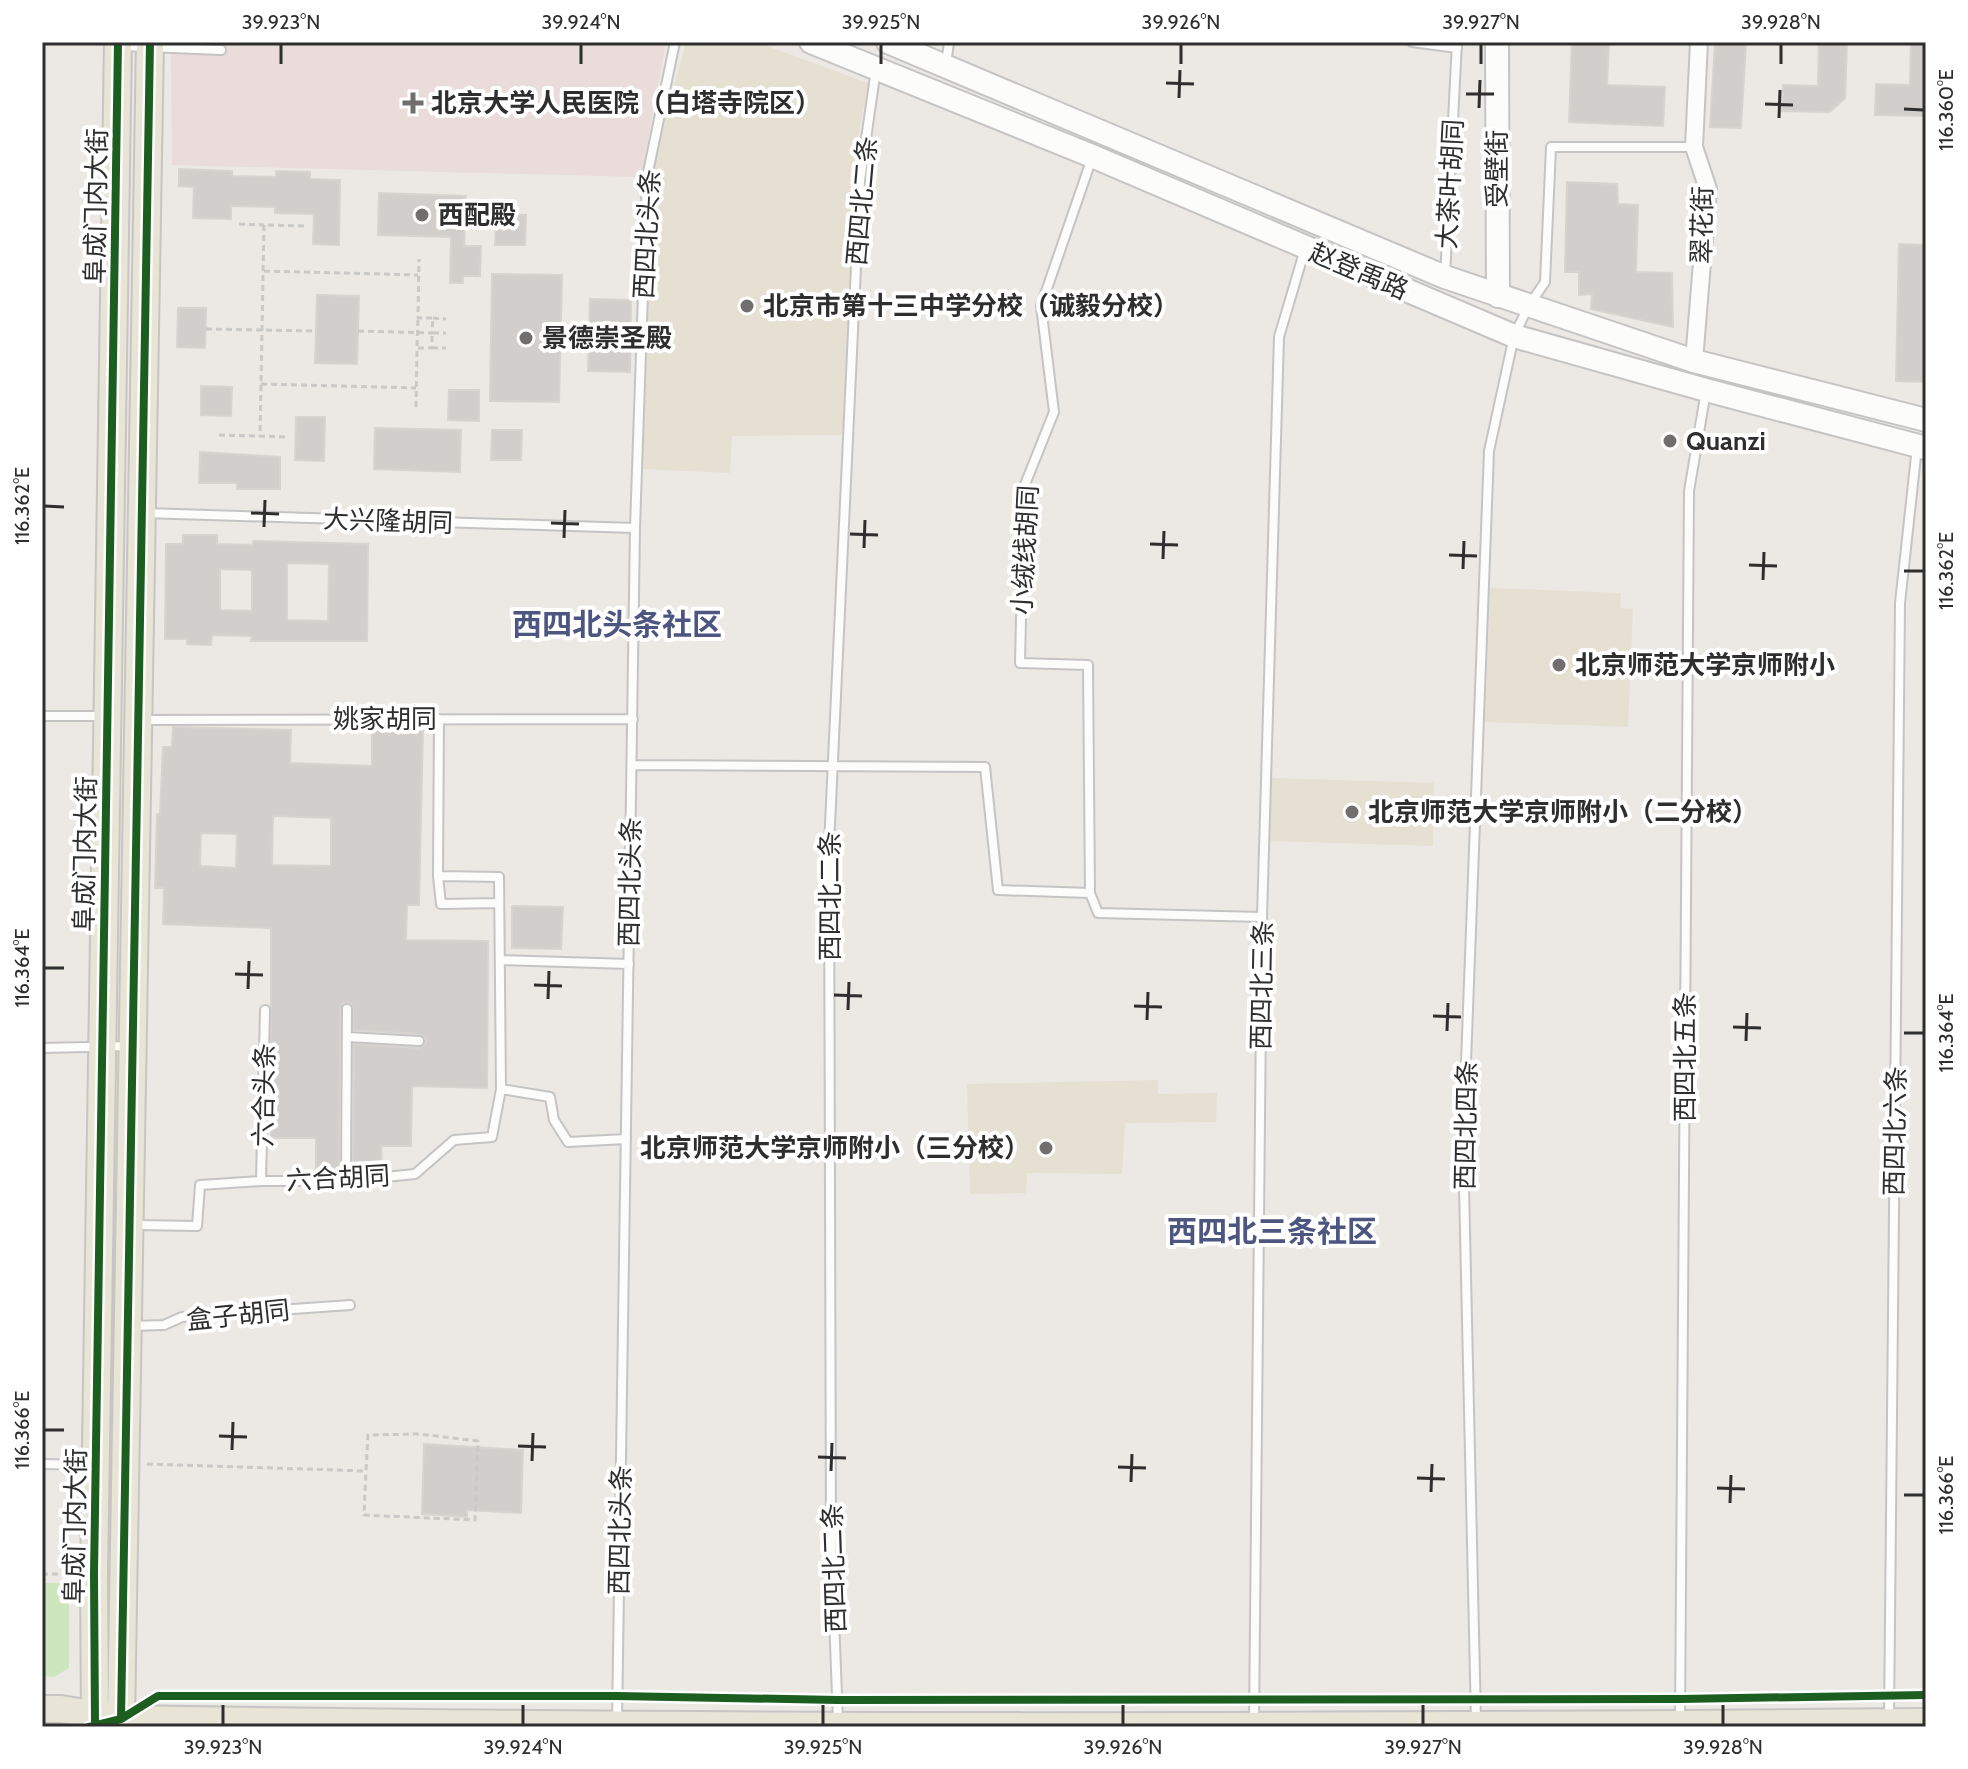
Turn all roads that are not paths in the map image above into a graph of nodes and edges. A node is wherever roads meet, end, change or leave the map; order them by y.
1 (675, 42) edge
2 (811, 42) edge
3 (888, 42) edge
4 (949, 42) edge
5 (1412, 42) edge
6 (1497, 42) edge
7 (1699, 42) edge
8 (118, 44) edge
9 (150, 44) edge
10 (1457, 45) edge
11 (221, 50) dead end
12 (876, 67) junction
13 (946, 68) junction
14 (1694, 147) junction
15 (1092, 156) junction
16 (1305, 248) junction
17 (1445, 277) junction
18 (1498, 296) junction
19 (1528, 307) junction
20 (1514, 336) junction
21 (1694, 361) junction
22 (1706, 390) junction
23 (1926, 420) edge
24 (1922, 447) edge
25 (141, 513) junction
26 (635, 528) junction
27 (42, 716) edge
28 (108, 716) junction
29 (439, 719) junction
30 (633, 719) junction
31 (137, 720) junction
32 (833, 764) junction
33 (632, 765) junction
34 (438, 876) junction
35 (1090, 893) junction
36 (499, 903) junction
37 (1262, 917) junction
38 (500, 960) junction
39 (629, 964) junction
40 (347, 1009) dead end
41 (265, 1010) dead end
42 (347, 1037) junction
43 (419, 1041) dead end
44 (131, 1046) junction
45 (102, 1047) junction
46 (42, 1048) edge
47 (501, 1089) junction
48 (626, 1139) junction
49 (261, 1181) junction
50 (346, 1181) junction
51 (128, 1225) junction
52 (350, 1305) dead end
53 (126, 1326) junction
54 (42, 1464) edge
55 (96, 1465) junction
56 (42, 1709) edge
57 (1926, 1722) edge
58 (102, 1723) edge
59 (1889, 1724) edge
60 (385, 1725) edge
61 (617, 1725) edge
62 (1254, 1725) junction
63 (1680, 1725) junction
64 (529, 1726) edge
65 (756, 1726) edge
66 (838, 1726) edge
67 (1152, 1726) edge
68 (1476, 1726) edge

1 - 26 lane, 西四北头条
2 - 12 main road, 赵登禹路
3 - 13 main road, 赵登禹路
4 - 13 lane
5 - 10 lane
6 - 18 main road, 受壁街
7 - 14 street, 翠花街
8 - 9 lane
8 - 28 main road, 阜成门内大街
9 - 11 lane
9 - 25 main road, 阜成门内大街
10 - 17 lane, 大茶叶胡同
12 - 15 main road, 赵登禹路
12 - 32 lane, 西四北二条
13 - 17 main road, 赵登禹路
14 - 19 lane, 西四北四条
14 - 21 street, 翠花街
15 - 16 main road, 赵登禹路
15 - 35 lane, 小绒线胡同
16 - 20 main road, 赵登禹路
16 - 37 lane, 西四北三条
17 - 18 main road, 赵登禹路
18 - 19 main road, 赵登禹路
19 - 20 lane, 西四北四条
19 - 21 main road, 赵登禹路
20 - 22 main road, 赵登禹路
20 - 68 lane, 西四北四条
21 - 23 main road, 赵登禹路
22 - 24 main road, 赵登禹路
22 - 63 lane, 西四北五条
24 - 59 lane, 西四北六条
25 - 26 lane, 大兴隆胡同
25 - 31 main road, 阜成门内大街
26 - 30 lane, 西四北头条
27 - 28 lane
28 - 45 main road, 阜成门内大街
29 - 30 lane, 姚家胡同
29 - 31 lane, 姚家胡同
29 - 34 lane
30 - 33 lane, 西四北头条
31 - 44 main road, 阜成门内大街
32 - 33 lane
32 - 35 lane
32 - 66 lane, 西四北二条
33 - 39 lane, 西四北头条
34 - 36 lane
34 - 36 lane, 六合胡同
35 - 37 lane
36 - 38 lane, 六合胡同
37 - 62 lane, 西四北三条
38 - 39 lane
38 - 47 lane, 六合胡同
39 - 48 lane, 西四北头条
40 - 42 lane
41 - 49 lane, 六合头条
42 - 43 lane
42 - 50 lane
44 - 45 lane
44 - 51 main road, 阜成门内大街
45 - 46 lane
45 - 55 main road, 阜成门内大街
47 - 48 lane
47 - 50 lane, 六合胡同
48 - 61 lane, 西四北头条
49 - 50 lane, 六合胡同
49 - 51 lane, 六合胡同
51 - 53 main road, 阜成门内大街
52 - 53 lane, 盒子胡同
53 - 58 main road, 阜成门内大街
54 - 55 lane
55 - 58 main road, 阜成门内大街
56 - 58 main road
57 - 59 main road
58 - 60 main road
59 - 63 main road
60 - 64 main road
61 - 64 main road
61 - 65 main road
62 - 67 main road
62 - 68 main road
63 - 68 main road
65 - 66 main road
66 - 67 main road

